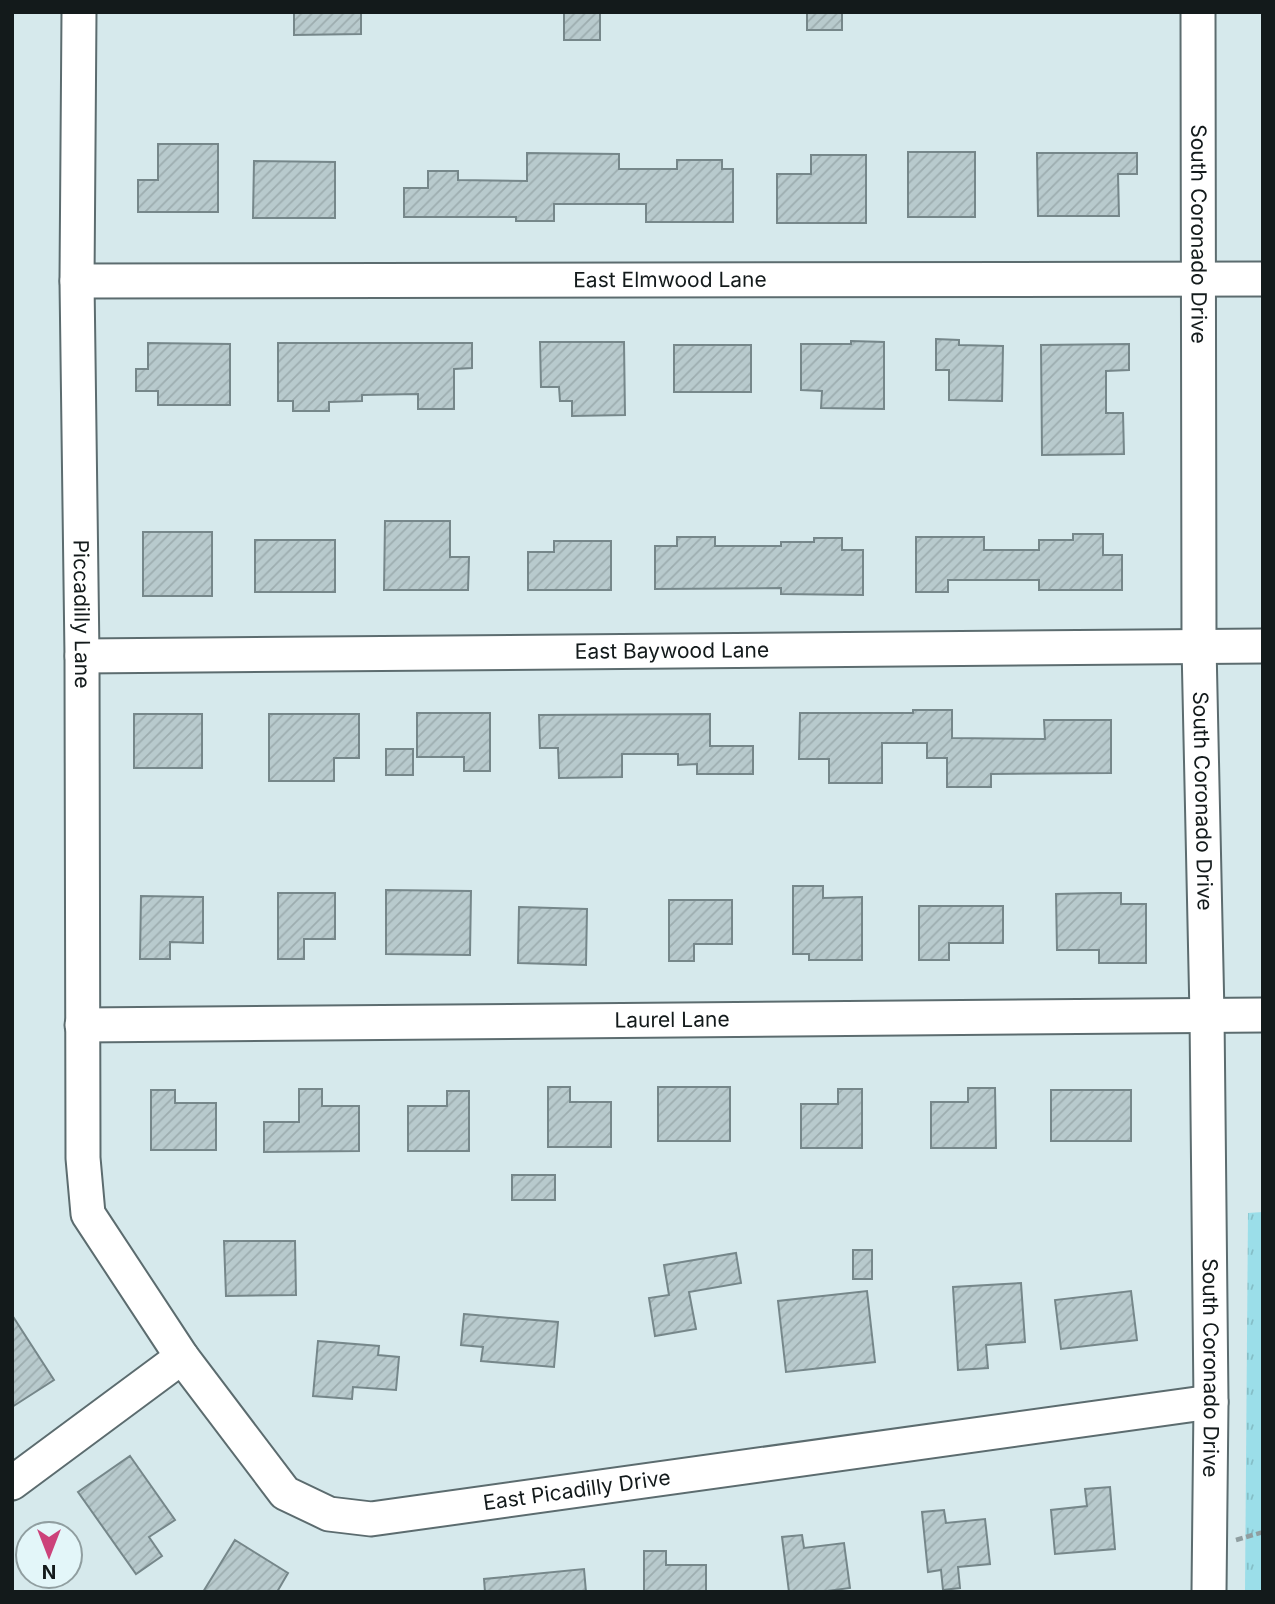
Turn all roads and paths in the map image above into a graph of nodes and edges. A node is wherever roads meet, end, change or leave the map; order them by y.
1 (79, 12) edge
2 (1198, 12) edge
3 (1199, 279) junction
4 (1263, 279) edge
5 (77, 281) junction
6 (1199, 646) junction
7 (1263, 646) edge
8 (82, 656) junction
9 (1263, 1015) edge
10 (1207, 1016) junction
11 (82, 1025) junction
12 (88, 1214) joint
13 (182, 1357) junction
14 (1211, 1402) junction
15 (12, 1483) edge
16 (1209, 1592) edge

1 - 5 street, Piccadilly Lane
2 - 3 street, South Coronado Drive
3 - 4 street, East Elmwood Lane
3 - 5 street, East Elmwood Lane
3 - 6 street, South Coronado Drive
5 - 8 street, Piccadilly Lane
6 - 7 street, East Baywood Lane
6 - 8 street, East Baywood Lane
6 - 10 street, South Coronado Drive
8 - 11 street, Piccadilly Lane
9 - 10 street, Laurel Lane
10 - 11 street, Laurel Lane
10 - 14 street, South Coronado Drive
11 - 12 street, Piccadilly Lane
12 - 13 street, East Picadilly Drive
13 - 14 street, East Picadilly Drive
13 - 15 street
14 - 16 street, South Coronado Drive

